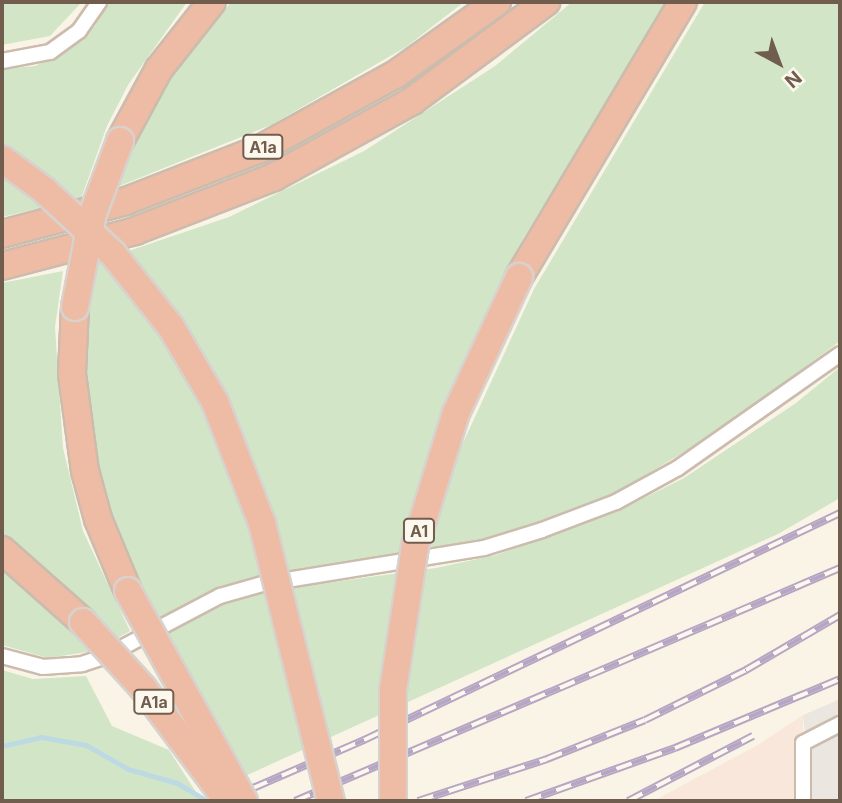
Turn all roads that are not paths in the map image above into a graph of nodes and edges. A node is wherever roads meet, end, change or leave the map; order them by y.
1 (99, 2) edge
2 (212, 2) edge
3 (497, 2) edge
4 (546, 2) edge
5 (683, 2) edge
6 (2, 61) edge
7 (2, 159) edge
8 (2, 234) edge
9 (2, 266) edge
10 (840, 354) edge
11 (2, 551) edge
12 (2, 656) edge
13 (840, 724) edge
14 (228, 801) edge
15 (244, 801) edge
16 (331, 801) edge
17 (393, 801) edge
18 (803, 801) edge

1 - 6 street
2 - 15 highway, bridge
3 - 8 highway, A1a
4 - 9 highway, A1a
5 - 17 highway, A1, bridge
7 - 16 highway, bridge
10 - 12 street
11 - 14 highway, A1a, bridge
13 - 18 street

